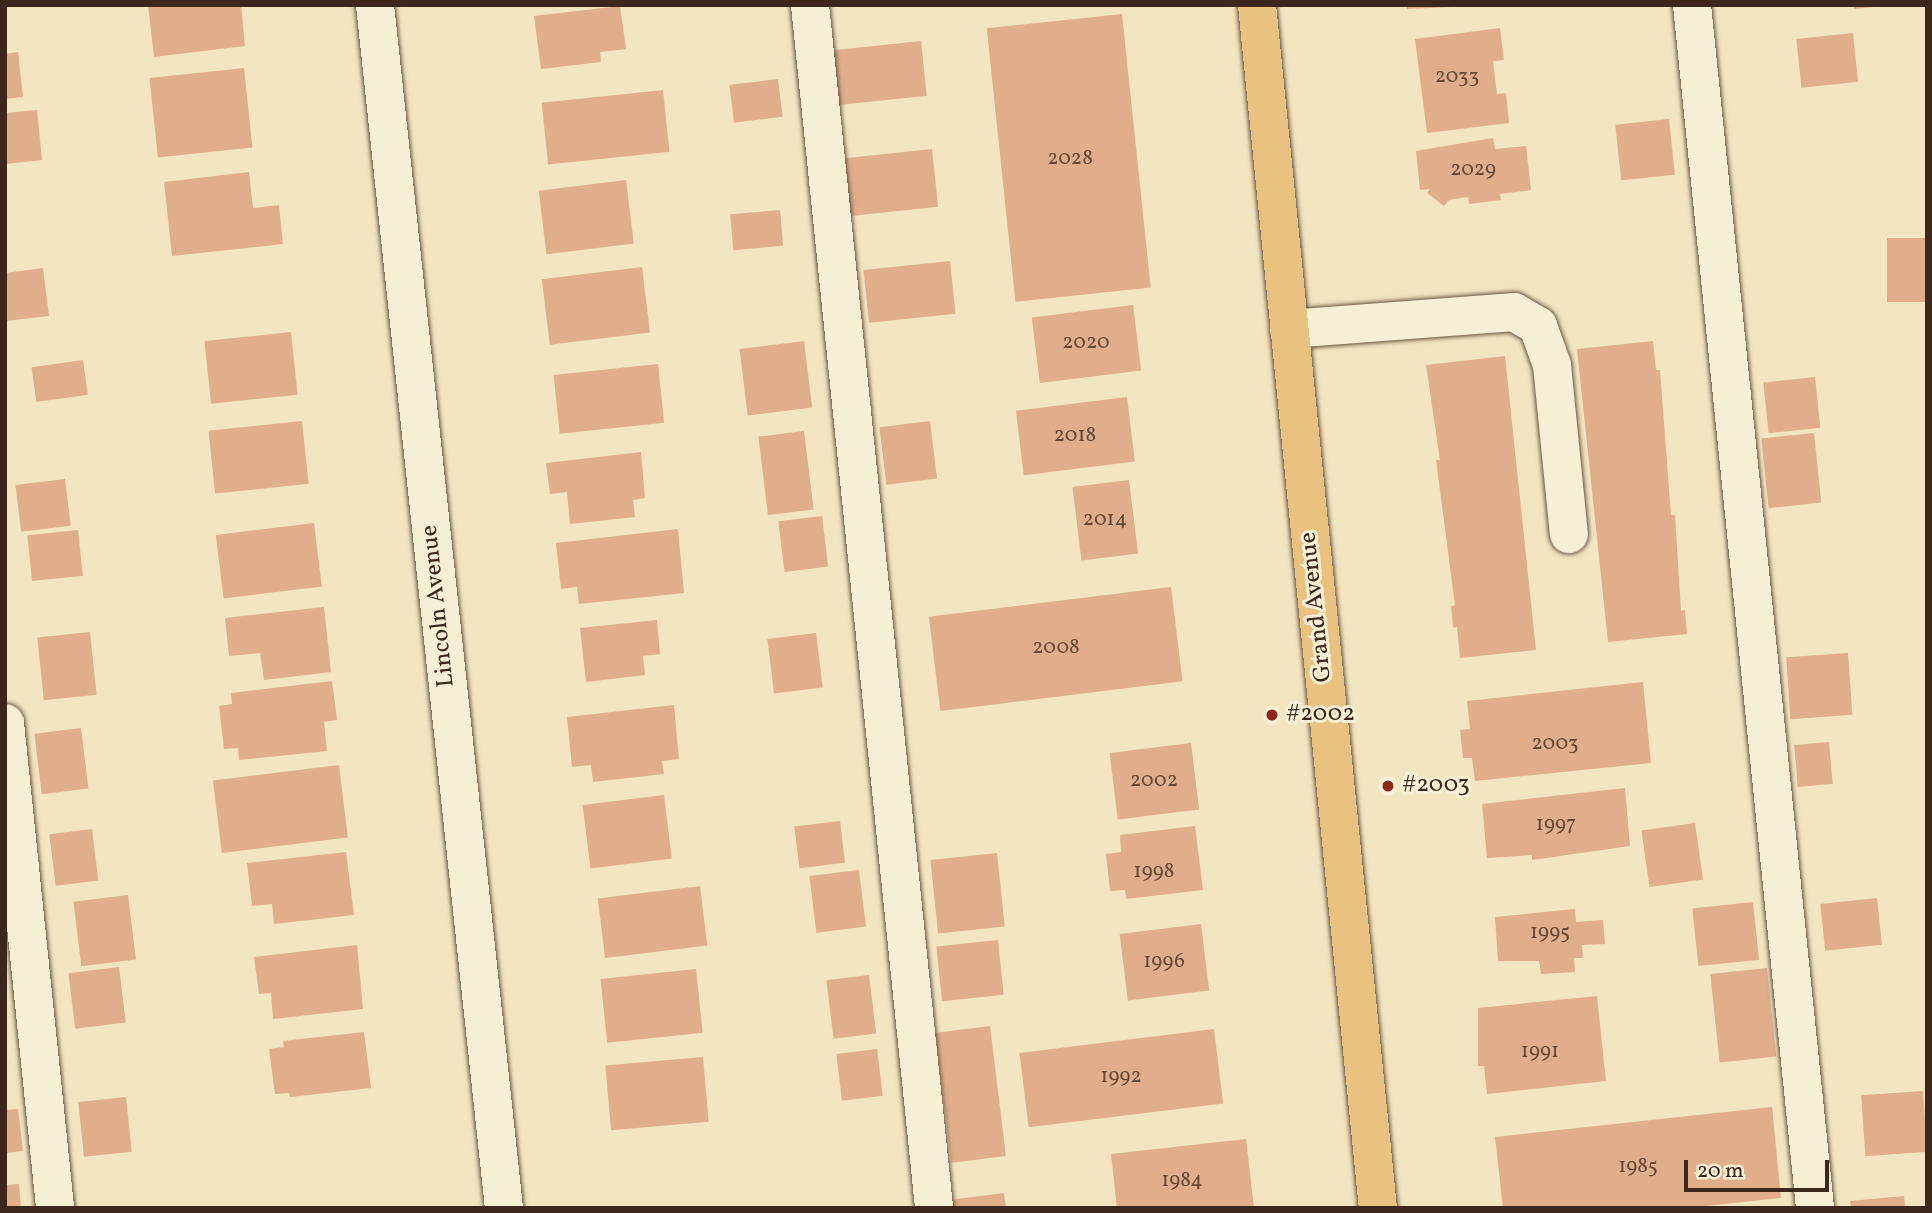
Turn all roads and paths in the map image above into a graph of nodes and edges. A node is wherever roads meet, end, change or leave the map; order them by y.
1 (375, 5) edge
2 (810, 5) edge
3 (1257, 5) edge
4 (1692, 5) edge
5 (1289, 329) junction
6 (1569, 534) dead end
7 (5, 723) edge
8 (55, 1208) edge
9 (504, 1208) edge
10 (934, 1208) edge
11 (1378, 1208) edge
12 (1815, 1208) edge

1 - 9 street, Lincoln Avenue
2 - 10 street
3 - 5 main road, Grand Avenue
4 - 12 street
5 - 6 street
5 - 11 main road, Grand Avenue
7 - 8 street

